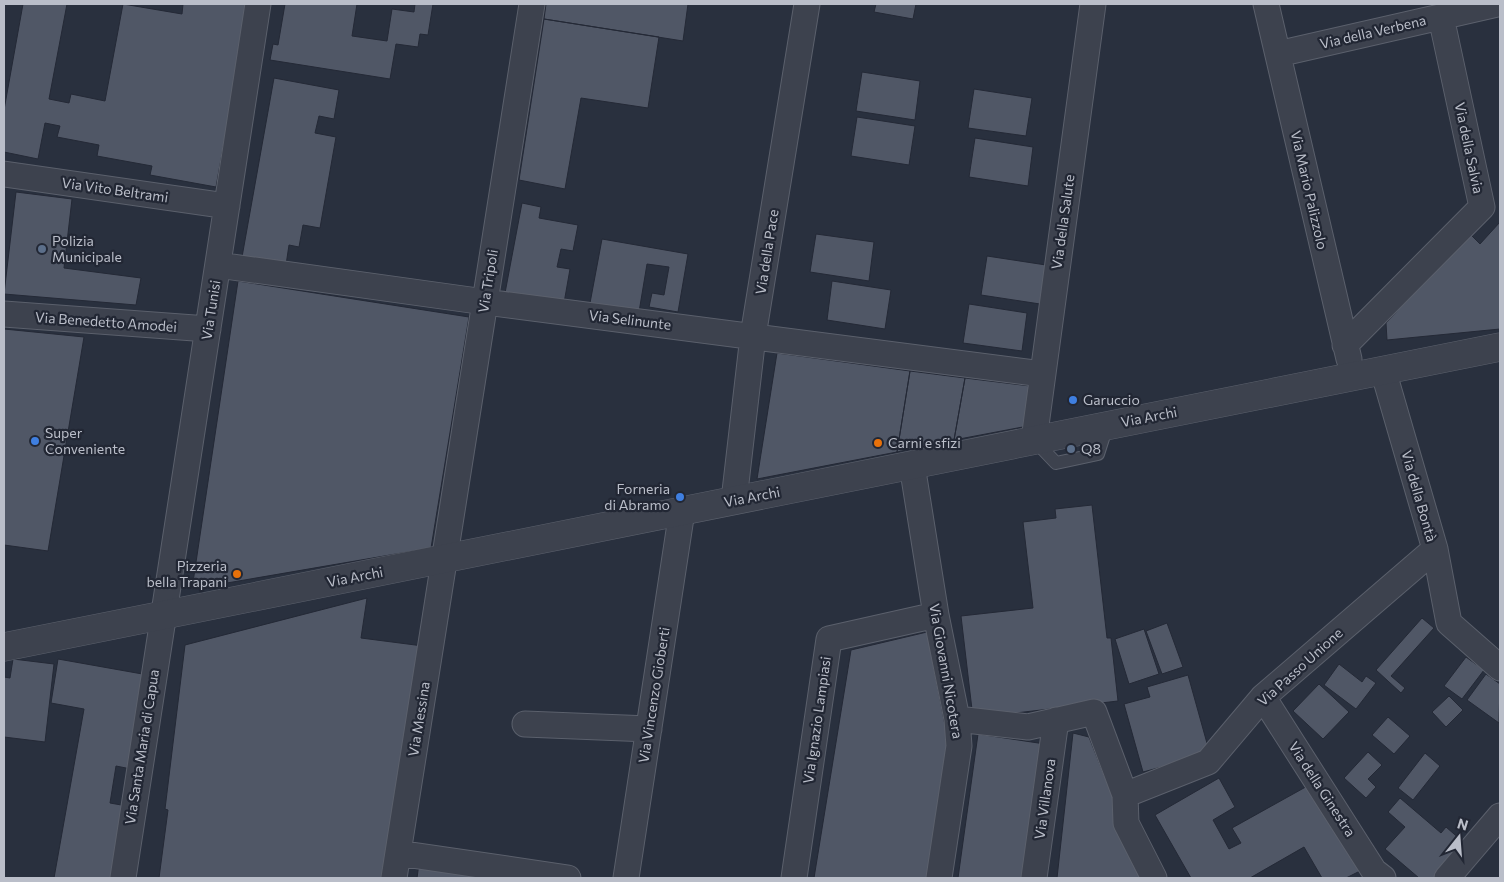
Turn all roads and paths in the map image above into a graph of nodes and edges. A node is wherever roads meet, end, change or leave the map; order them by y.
1 (258, 4) edge
2 (532, 4) edge
3 (807, 4) edge
4 (1093, 4) edge
5 (1266, 4) edge
6 (1497, 4) edge
7 (1441, 17) junction
8 (1278, 54) junction
9 (4, 174) edge
10 (227, 206) junction
11 (218, 265) junction
12 (485, 302) junction
13 (4, 314) edge
14 (208, 329) junction
15 (754, 336) junction
16 (1346, 345) junction
17 (1500, 347) edge
18 (1383, 370) junction
19 (1042, 374) junction
20 (1354, 376) junction
21 (1034, 440) junction
22 (912, 465) junction
23 (734, 500) junction
24 (682, 511) junction
25 (1435, 549) junction
26 (443, 559) junction
27 (162, 615) junction
28 (936, 615) junction
29 (4, 647) edge
30 (1500, 668) edge
31 (1263, 697) junction
32 (957, 719) junction
33 (1056, 720) junction
34 (525, 724) dead end
35 (649, 729) junction
36 (1124, 794) junction
37 (1500, 816) edge
38 (398, 853) junction
39 (123, 878) edge
40 (394, 878) edge
41 (568, 878) edge
42 (626, 878) edge
43 (794, 878) edge
44 (939, 878) edge
45 (1034, 878) edge
46 (1154, 878) edge
47 (1383, 878) edge
48 (1447, 878) edge

1 - 10 street, Via Tunisi
2 - 12 street, Via Tripoli
3 - 15 street, Via della Pace
4 - 19 street, Via della Salute
5 - 8 street, Via Mario Palizzolo
6 - 7 street, Via della Verbena
7 - 8 street, Via della Verbena
7 - 16 street, Via della Salvia
8 - 16 street, Via Mario Palizzolo
9 - 10 street, Via Vito Beltrami
10 - 11 street, Via Tunisi
11 - 12 street, Via Selinunte
11 - 14 street, Via Tunisi
12 - 15 street, Via Selinunte
12 - 26 street, Via Tripoli
13 - 14 street, Via Benedetto Amodei
14 - 27 street, Via Tunisi
15 - 19 street, Via Selinunte
15 - 23 street, Via della Pace
16 - 20 street, Via Mario Palizzolo
17 - 18 street, Via Archi
18 - 20 street, Via Archi
18 - 25 street, Via della Bontà
19 - 21 street, Via della Salute
20 - 21 street, Via Archi
21 - 22 street, Via Archi
22 - 23 street, Via Archi
22 - 28 street, Via Giovanni Nicotera
23 - 24 street, Via Archi
24 - 26 street, Via Archi
24 - 35 street, Via Vincenzo Gioberti
25 - 30 street, Via della Bontà
25 - 31 street, Via Passo Unione
26 - 27 street, Via Archi
26 - 38 street, Via Messina
27 - 29 street, Via Archi
27 - 39 street, Via Santa Maria di Capua
28 - 32 street, Via Giovanni Nicotera
28 - 43 street, Via Ignazio Lampiasi
31 - 36 street, Via Passo Unione
31 - 47 street, Via della Ginestra
32 - 33 street
32 - 44 street, Via Giovanni Nicotera
33 - 36 street
33 - 45 street, Via Villanova
34 - 35 street
35 - 42 street, Via Vincenzo Gioberti
36 - 46 street
37 - 48 street
38 - 40 street, Via Messina
38 - 41 street

